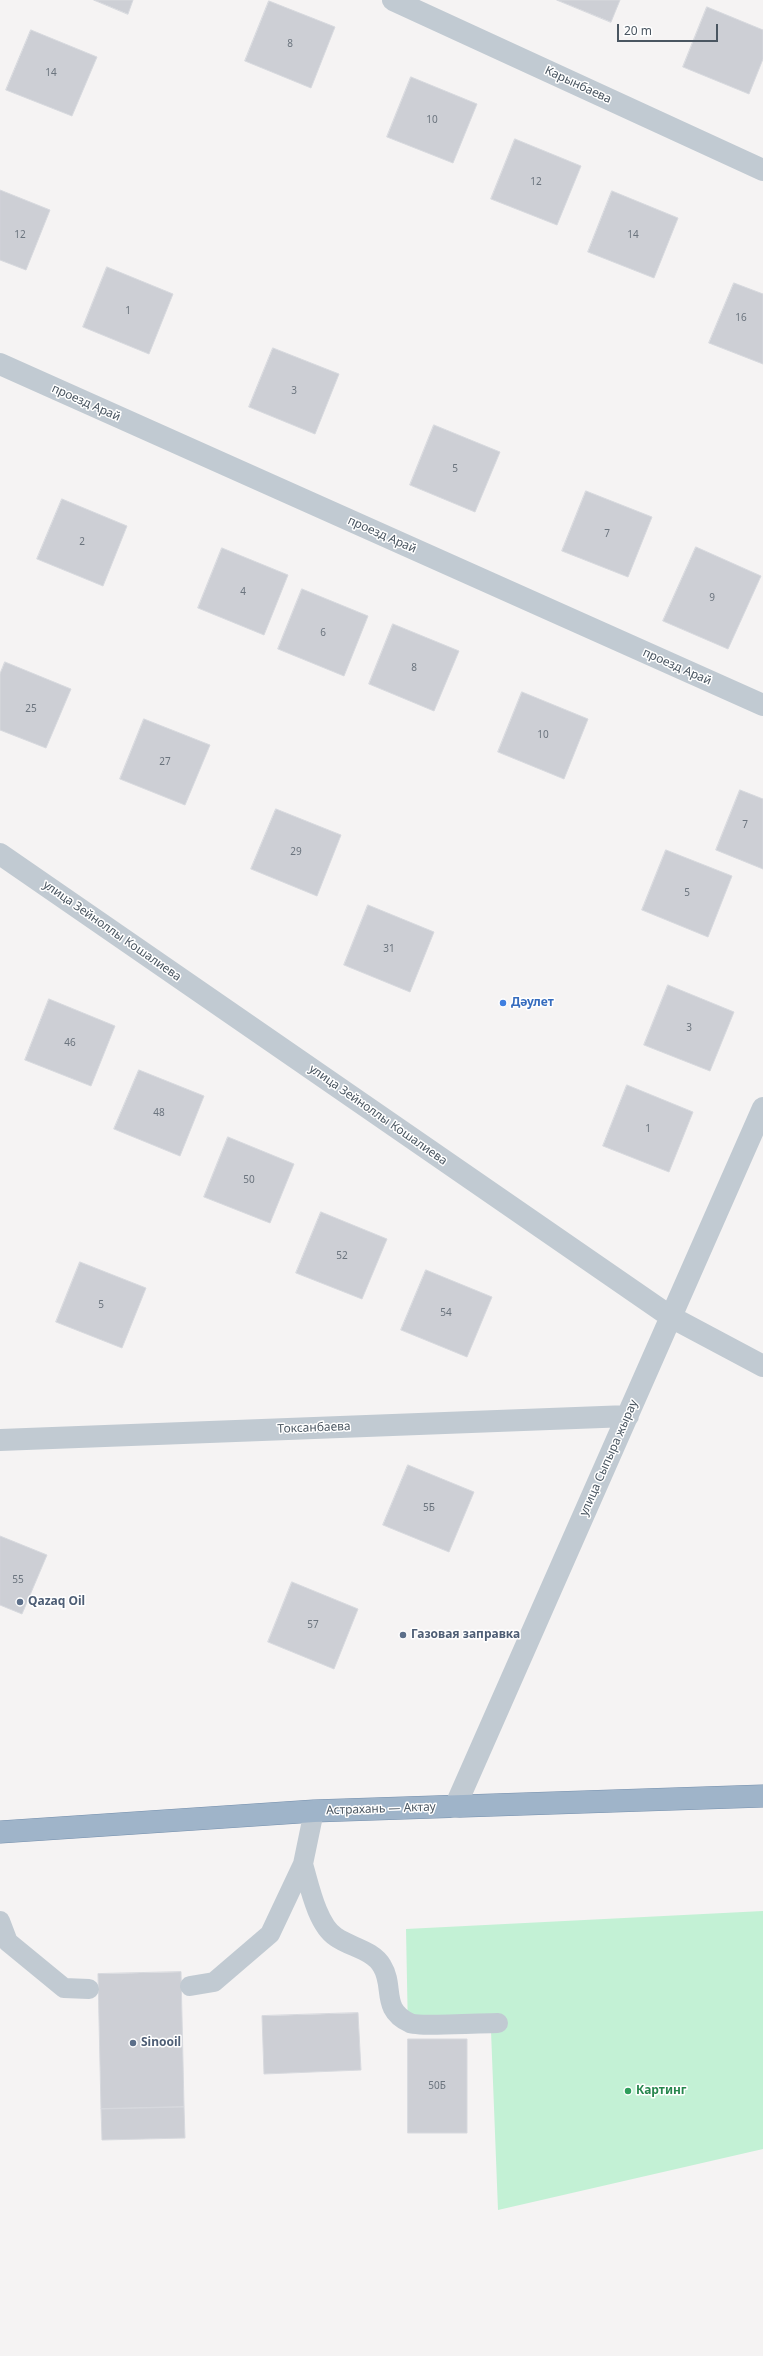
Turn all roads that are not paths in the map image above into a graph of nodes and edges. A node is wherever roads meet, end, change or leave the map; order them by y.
1 (393, 0) edge
2 (763, 170) edge
3 (0, 364) edge
4 (763, 705) edge
5 (0, 854) edge
6 (763, 1108) edge
7 (671, 1318) junction
8 (763, 1366) edge
9 (628, 1416) junction
10 (0, 1440) edge
11 (763, 1796) edge
12 (455, 1807) junction
13 (314, 1811) junction
14 (0, 1832) edge
15 (303, 1864) junction
16 (0, 1921) edge
17 (190, 1986) dead end
18 (90, 1989) dead end
19 (498, 2023) dead end

1 - 2 street, Карынбаева
3 - 4 street, проезд Арай
5 - 7 street, улица Зейноллы Кошалиева
6 - 7 street, улица Сыпыра жырау
7 - 8 street, улица Зейноллы Кошалиева
7 - 9 street, улица Сыпыра жырау
9 - 10 street, Токсанбаева
9 - 12 street, улица Сыпыра жырау
11 - 12 highway, Астрахань — Актау
12 - 13 highway, Астрахань — Актау
13 - 14 highway, Астрахань — Актау
13 - 15 lane
15 - 17 lane
15 - 19 lane
16 - 18 lane

